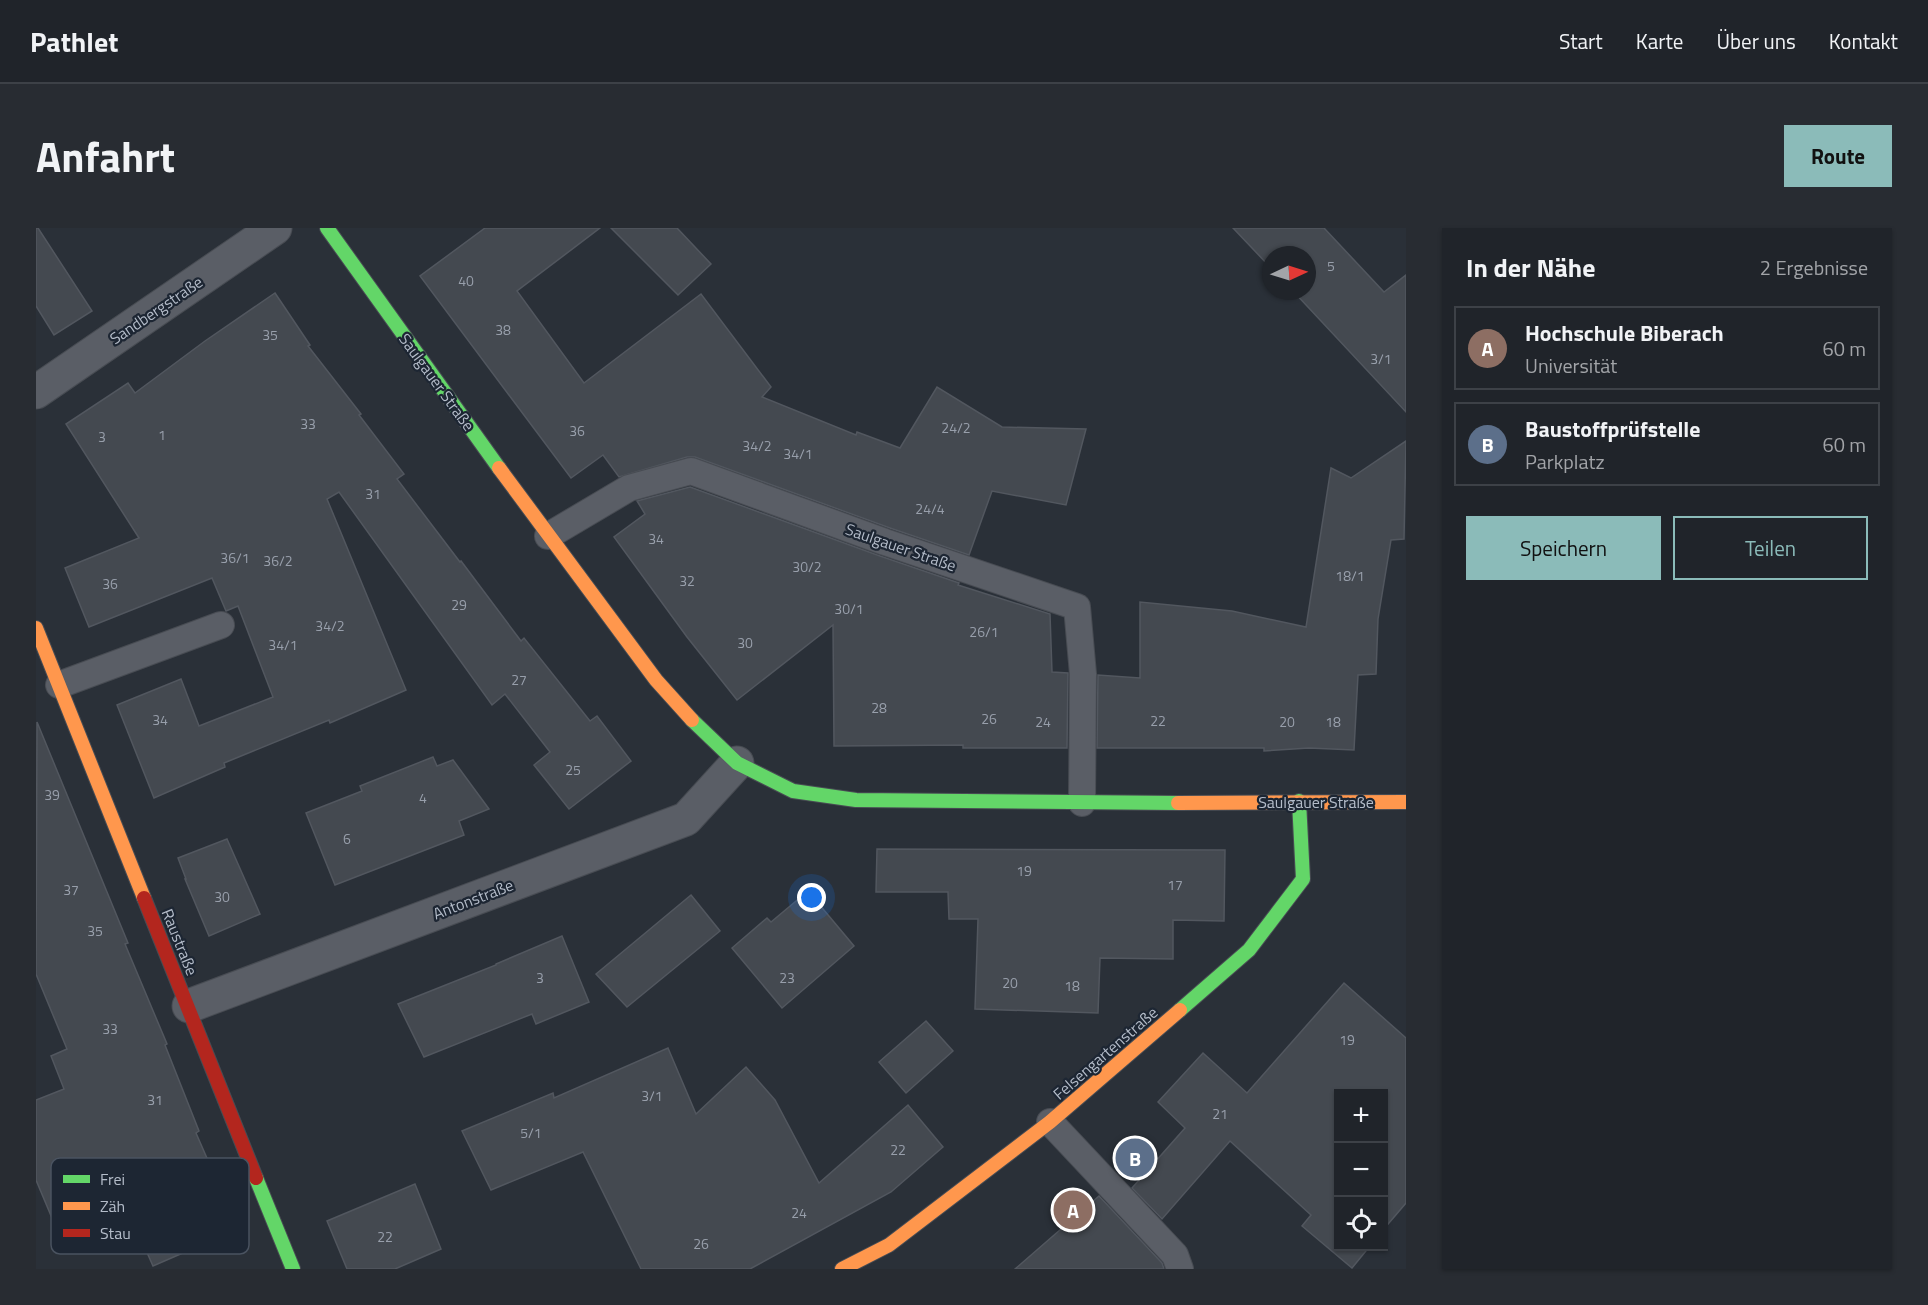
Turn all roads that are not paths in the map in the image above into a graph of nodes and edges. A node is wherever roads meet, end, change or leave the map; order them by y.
1 (275, 228) edge
2 (327, 228) edge
3 (36, 392) edge
4 (548, 536) junction
5 (221, 625) dead end
6 (36, 627) edge
7 (59, 685) junction
8 (737, 763) junction
9 (1299, 801) junction
10 (1406, 802) edge
11 (1082, 803) junction
12 (189, 1006) junction
13 (1050, 1122) junction
14 (293, 1269) edge
15 (842, 1269) edge
16 (1180, 1269) edge

1 - 3 street, Sandbergstraße
2 - 4 street, Saulgauer Straße
4 - 8 street, Saulgauer Straße
4 - 11 lane, Saulgauer Straße
5 - 7 lane
6 - 7 street, Raustraße
7 - 12 street, Raustraße
8 - 11 street, Saulgauer Straße
8 - 12 street, Antonstraße
9 - 10 street, Saulgauer Straße
9 - 11 street, Saulgauer Straße
9 - 13 street, Felsengartenstraße
12 - 14 street, Raustraße
13 - 15 street, Felsengartenstraße
13 - 16 lane

